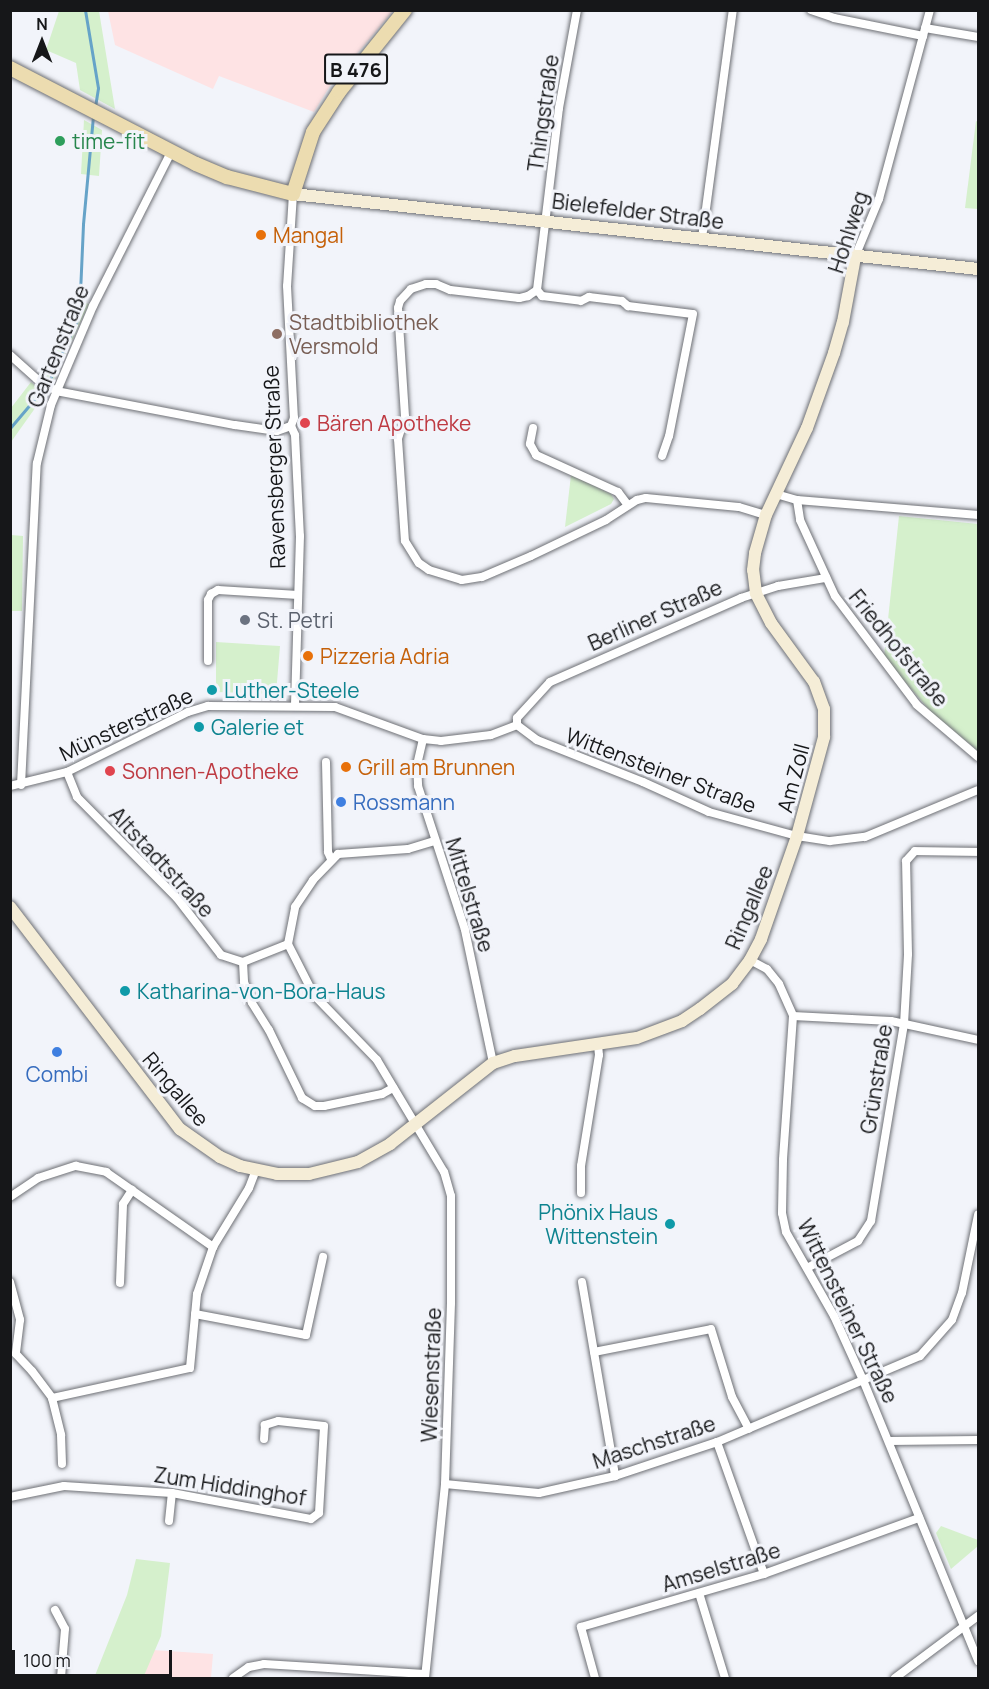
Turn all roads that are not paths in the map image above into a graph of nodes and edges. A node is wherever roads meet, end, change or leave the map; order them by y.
1 (405, 10) edge
2 (577, 10) edge
3 (733, 10) edge
4 (811, 10) edge
5 (930, 10) edge
6 (924, 32) junction
7 (978, 37) edge
8 (10, 68) edge
9 (171, 152) junction
10 (293, 194) junction
11 (547, 220) junction
12 (702, 238) junction
13 (855, 257) junction
14 (978, 269) edge
15 (537, 290) junction
16 (10, 355) edge
17 (53, 390) junction
18 (291, 426) junction
19 (533, 428) dead end
20 (662, 456) dead end
21 (777, 494) junction
22 (797, 500) junction
23 (627, 504) junction
24 (766, 514) junction
25 (978, 514) edge
26 (826, 578) junction
27 (756, 593) junction
28 (298, 595) junction
29 (208, 661) dead end
30 (295, 706) junction
31 (517, 725) junction
32 (423, 739) junction
33 (978, 758) edge
34 (326, 762) dead end
35 (67, 772) junction
36 (21, 785) junction
37 (10, 786) edge
38 (978, 790) edge
39 (798, 836) junction
40 (435, 841) junction
41 (978, 852) edge
42 (331, 859) junction
43 (10, 906) edge
44 (22, 921) junction
45 (10, 927) edge
46 (288, 945) junction
47 (750, 960) junction
48 (243, 963) junction
49 (793, 1017) junction
50 (904, 1024) junction
51 (978, 1040) edge
52 (598, 1045) junction
53 (493, 1063) junction
54 (393, 1088) junction
55 (416, 1125) junction
56 (256, 1170) junction
57 (10, 1181) edge
58 (17, 1190) junction
59 (132, 1190) junction
60 (580, 1193) dead end
61 (10, 1197) edge
62 (978, 1215) edge
63 (213, 1247) junction
64 (323, 1257) dead end
65 (807, 1268) junction
66 (10, 1282) edge
67 (582, 1282) dead end
68 (120, 1283) dead end
69 (195, 1314) junction
70 (594, 1352) junction
71 (13, 1356) edge
72 (863, 1380) junction
73 (52, 1398) junction
74 (749, 1429) junction
75 (264, 1439) dead end
76 (978, 1440) edge
77 (889, 1441) junction
78 (717, 1442) junction
79 (62, 1464) dead end
80 (615, 1476) junction
81 (445, 1484) junction
82 (172, 1493) junction
83 (10, 1497) edge
84 (919, 1518) junction
85 (168, 1521) dead end
86 (764, 1574) junction
87 (699, 1593) junction
88 (55, 1610) dead end
89 (978, 1616) edge
90 (964, 1627) junction
91 (978, 1661) edge
92 (425, 1676) edge
93 (61, 1678) edge
94 (233, 1678) edge
95 (595, 1678) edge
96 (725, 1678) edge
97 (895, 1678) edge

1 - 10 main road, Ravensberger Straße / B 476
2 - 11 street, Thingstraße
3 - 12 street
4 - 6 street
5 - 6 street, Hohlweg
6 - 7 street
6 - 13 street, Hohlweg
8 - 9 main road
9 - 10 main road
9 - 17 street, Gartenstraße
10 - 11 street, Bielefelder Straße
10 - 18 street, Ravensberger Straße
11 - 12 street, Bielefelder Straße
11 - 15 street, Thingstraße
12 - 13 street, Bielefelder Straße
13 - 14 street, Bielefelder Straße
13 - 21 street, Hohlweg
15 - 20 street
15 - 23 street
16 - 17 street
17 - 18 street
17 - 36 street, Gartenstraße
18 - 28 street, Ravensberger Straße
19 - 23 street
21 - 22 street
21 - 24 street, Berliner Straße
22 - 25 street
22 - 26 street, Friedhofstraße
23 - 24 street
24 - 27 street, Berliner Straße
26 - 27 street, Friedhofstraße
26 - 33 street, Friedhofstraße
27 - 31 street, Berliner Straße
27 - 39 street, Am Zoll
28 - 29 street
28 - 30 street, Ravensberger Straße
30 - 32 street
30 - 35 street, Münsterstraße
31 - 32 street
31 - 39 street, Wittensteiner Straße
32 - 40 street, Mittelstraße
34 - 42 street
35 - 36 street, Münsterstraße
35 - 48 street, Altstadtstraße
36 - 37 street, Münsterstraße
38 - 39 street, Am Zoll
39 - 47 street, Ringallee
40 - 42 street
40 - 53 street, Mittelstraße
41 - 50 street, Grünstraße
42 - 46 street
43 - 44 street, Ringallee
44 - 45 street
44 - 56 street, Ringallee
46 - 48 street
46 - 54 street, Wiesenstraße
47 - 49 street, Wittensteiner Straße
47 - 52 street, Ringallee
48 - 54 street
49 - 50 street
49 - 65 street, Wittensteiner Straße
50 - 51 street
50 - 65 street, Grünstraße
52 - 53 street, Ringallee
52 - 60 street
53 - 55 street, Ringallee
54 - 55 street, Wiesenstraße
55 - 56 street, Ringallee
55 - 81 street, Wiesenstraße
56 - 63 street
57 - 58 street
58 - 59 street
58 - 61 street
59 - 63 street
59 - 68 street
62 - 72 street, Maschstraße
63 - 69 street
64 - 69 street
65 - 72 street, Wittensteiner Straße
66 - 71 street
67 - 70 street
69 - 73 street
70 - 74 street
70 - 80 street
71 - 73 street
72 - 74 street, Maschstraße
72 - 77 street, Wittensteiner Straße
73 - 79 street
74 - 78 street, Maschstraße
75 - 82 street, Zum Hiddinghof
76 - 77 street
77 - 84 street, Wittensteiner Straße
78 - 80 street, Maschstraße
78 - 86 street
80 - 81 street, Maschstraße
81 - 92 street, Wiesenstraße
82 - 83 street, Zum Hiddinghof
82 - 85 street
84 - 86 street, Amselstraße
84 - 90 street, Wittensteiner Straße
86 - 87 street, Amselstraße
87 - 95 street, Amselstraße
87 - 96 street
88 - 93 street
89 - 90 street
90 - 91 street, Wittensteiner Straße
90 - 97 street
92 - 94 street

